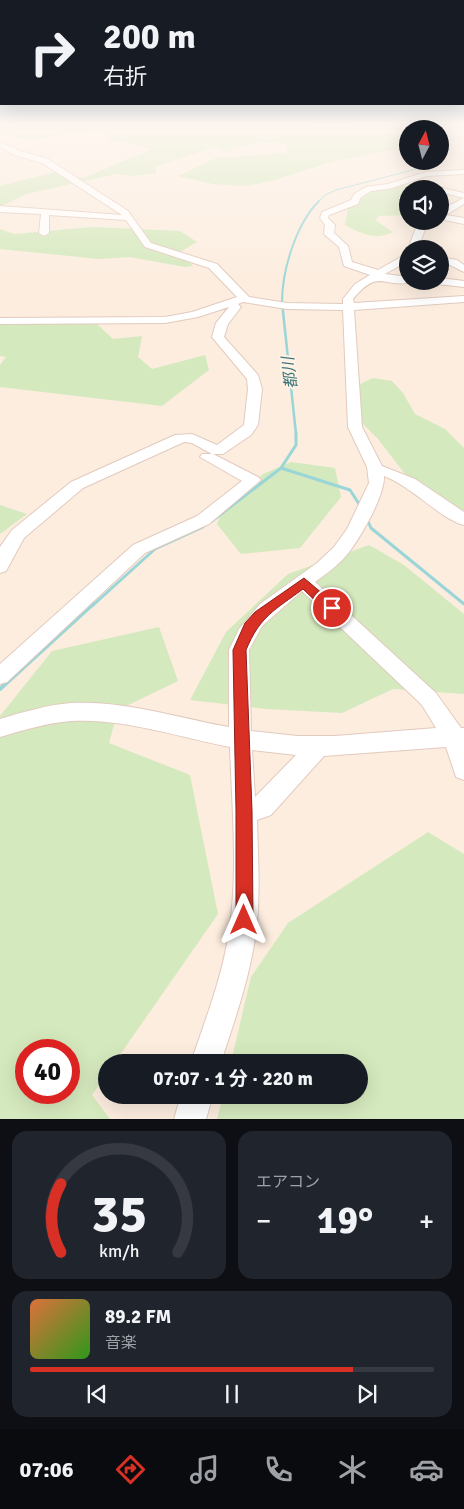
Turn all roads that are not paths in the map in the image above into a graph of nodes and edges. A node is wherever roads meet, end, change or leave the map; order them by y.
1 (68, 176) edge
2 (422, 176) edge
3 (449, 192) edge
4 (464, 196) edge
5 (464, 201) edge
6 (0, 209) edge
7 (449, 210) edge
8 (45, 213) junction
9 (449, 217) edge
10 (130, 218) junction
11 (464, 221) edge
12 (44, 233) dead end
13 (399, 262) edge
14 (449, 263) edge
15 (463, 267) edge
16 (377, 275) junction
17 (399, 279) edge
18 (449, 282) edge
19 (464, 284) edge
20 (245, 298) junction
21 (464, 299) edge
22 (230, 302) junction
23 (348, 307) junction
24 (0, 321) edge
25 (207, 457) dead end
26 (376, 470) junction
27 (464, 520) edge
28 (0, 567) edge
29 (304, 582) junction
30 (0, 676) edge
31 (0, 728) edge
32 (460, 738) edge
33 (242, 739) junction
34 (318, 746) junction
35 (464, 770) edge
36 (244, 811) junction
37 (208, 1054) edge
38 (194, 1104) edge
39 (190, 1119) edge

1 - 10 street
2 - 16 street
3 - 4 street
5 - 7 street
6 - 8 street
8 - 10 street
8 - 12 street
9 - 11 street
10 - 20 street
13 - 16 street
14 - 15 street
16 - 17 street
16 - 23 street
18 - 19 street
20 - 22 street
20 - 23 street
21 - 23 street
22 - 24 street
22 - 28 street
23 - 26 street
25 - 30 street
26 - 27 street
26 - 29 street
29 - 32 street
29 - 33 street
31 - 33 street
32 - 34 street
32 - 35 street
33 - 34 street
33 - 36 street
34 - 36 street
36 - 37 street
38 - 39 street

